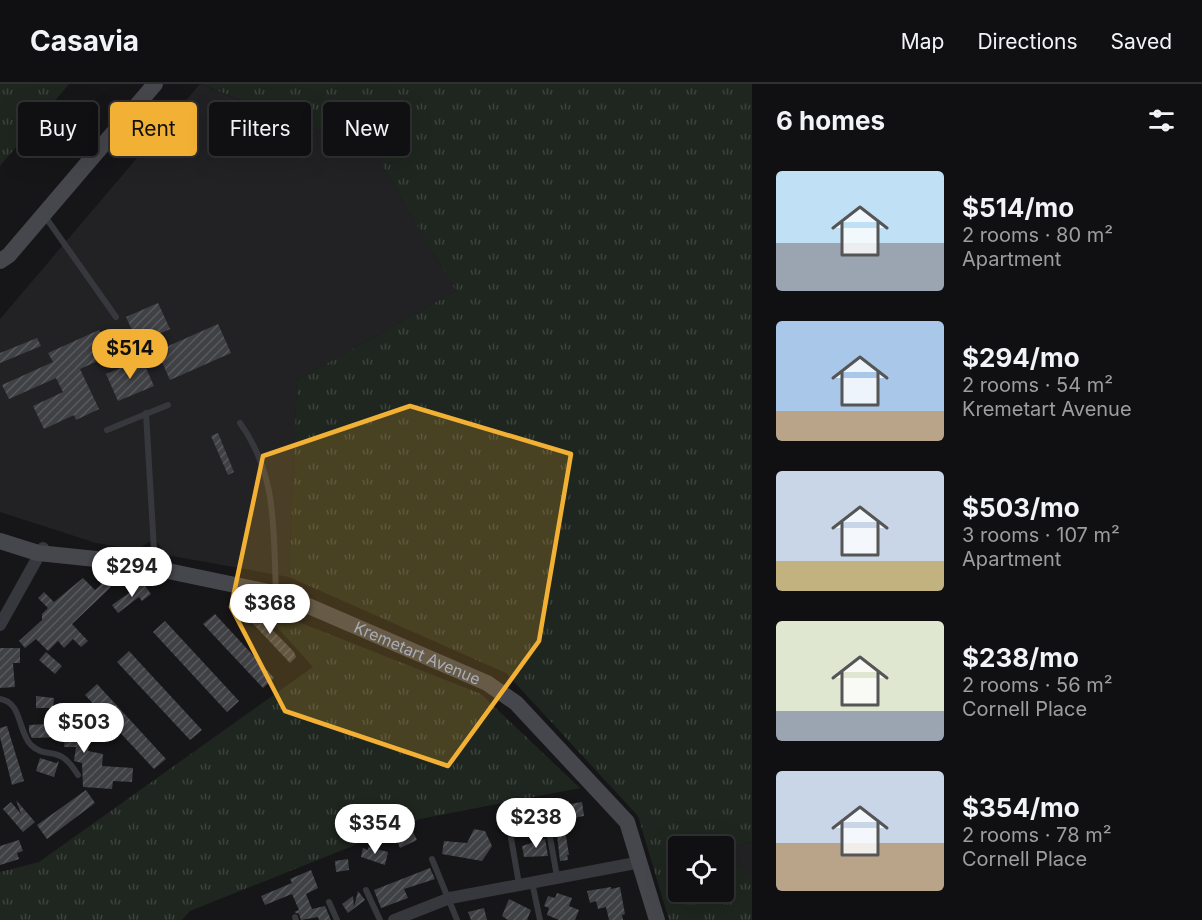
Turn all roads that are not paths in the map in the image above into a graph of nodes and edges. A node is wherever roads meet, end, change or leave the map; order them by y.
1 (155, 84) edge
2 (44, 214) junction
3 (4, 258) edge
4 (0, 272) edge
5 (116, 317) dead end
6 (168, 405) dead end
7 (146, 413) junction
8 (240, 423) dead end
9 (108, 430) dead end
10 (0, 533) edge
11 (0, 541) edge
12 (48, 551) junction
13 (155, 568) junction
14 (276, 593) junction
15 (0, 625) edge
16 (0, 699) edge
17 (78, 775) dead end
18 (549, 831) dead end
19 (511, 838) dead end
20 (432, 859) dead end
21 (641, 862) junction
22 (557, 877) junction
23 (525, 882) junction
24 (366, 890) dead end
25 (450, 898) junction
26 (329, 902) dead end
27 (336, 920) edge
28 (380, 920) edge
29 (394, 920) edge
30 (457, 920) edge
31 (540, 920) edge
32 (657, 920) edge

1 - 2 street
2 - 3 street
2 - 5 lane
3 - 4 street
6 - 7 lane
7 - 9 lane
7 - 13 lane
8 - 14 lane
10 - 12 street, Kremetart Avenue
11 - 12 street, Kremetart Avenue
12 - 13 street, Kremetart Avenue
12 - 15 street
13 - 14 street, Kremetart Avenue
14 - 21 street, Kremetart Avenue
16 - 17 lane
18 - 22 lane
19 - 23 lane
20 - 25 lane
21 - 22 street
21 - 32 street, Kremetart Avenue
22 - 23 street
23 - 25 street
23 - 31 lane
24 - 28 lane
25 - 29 street
25 - 30 lane
26 - 27 lane

